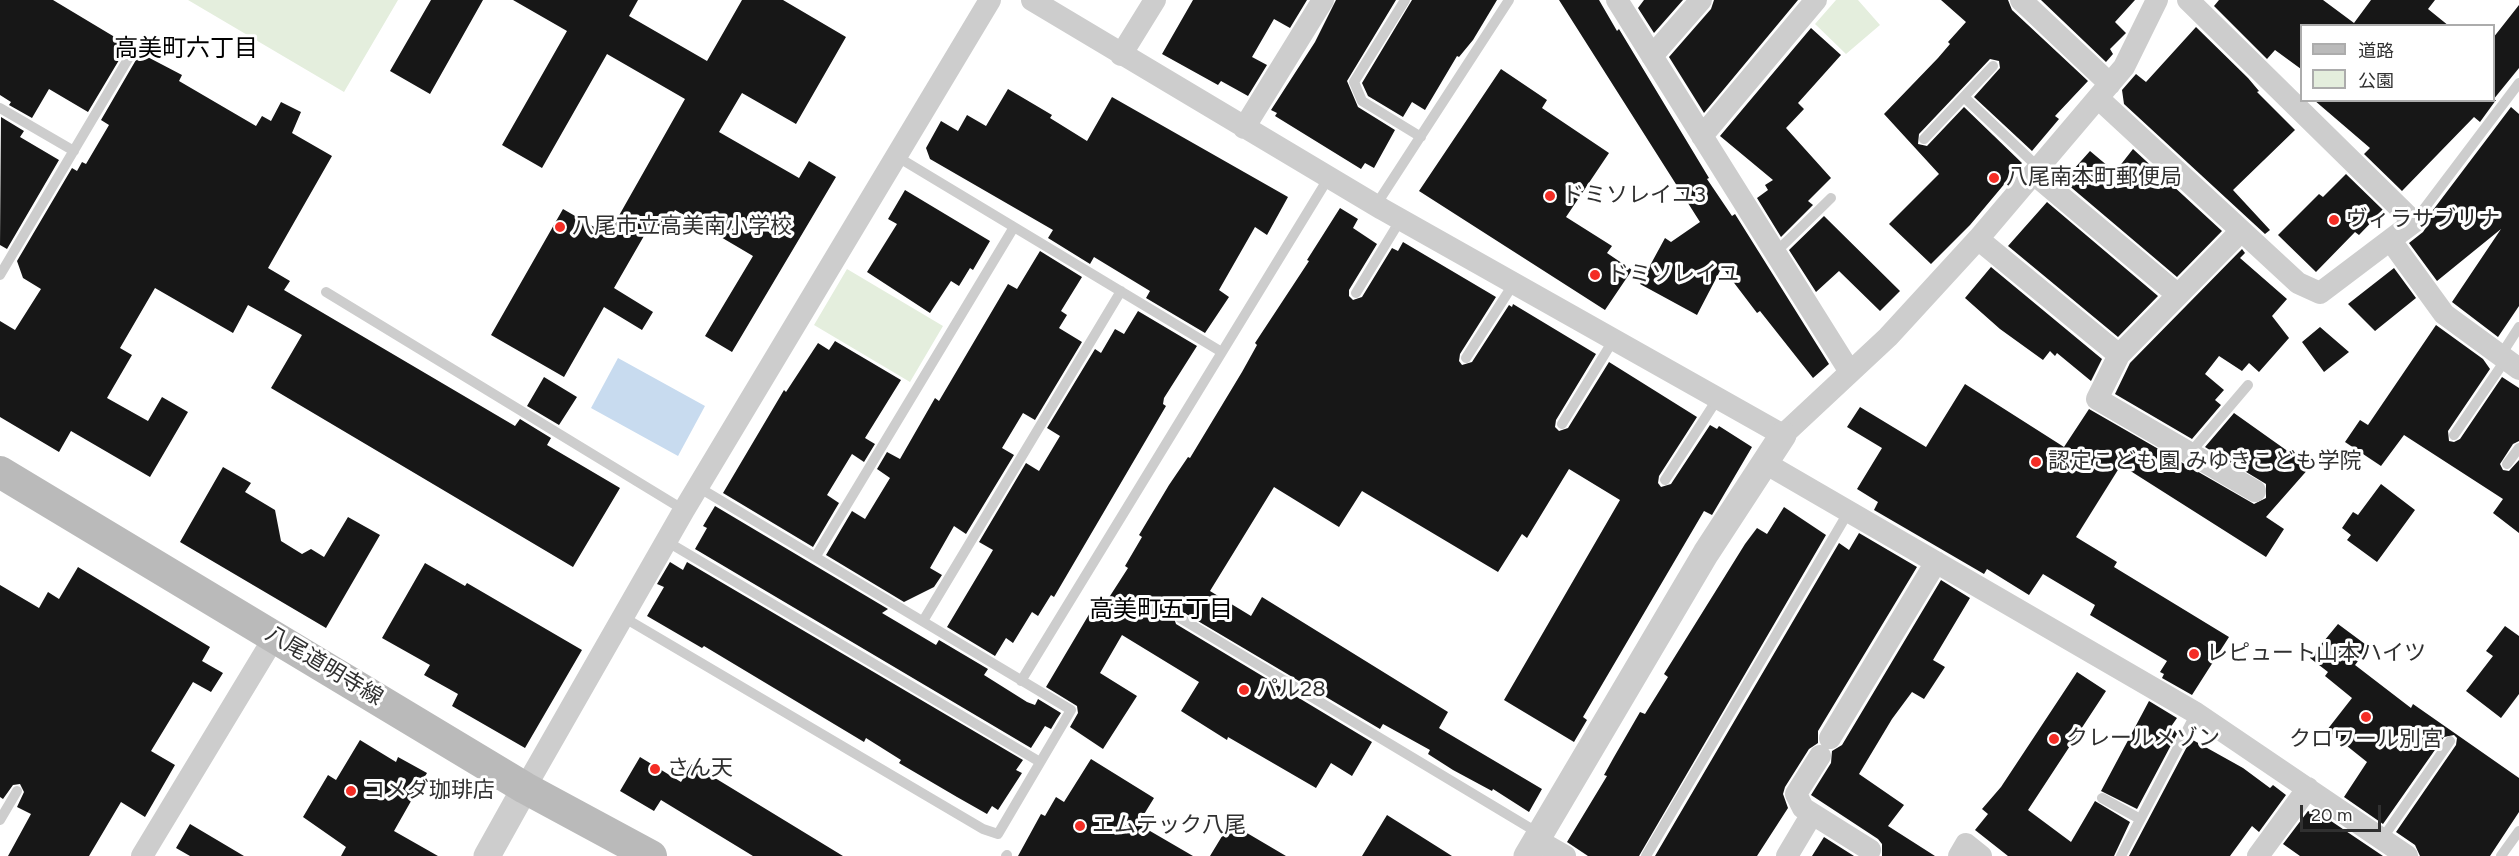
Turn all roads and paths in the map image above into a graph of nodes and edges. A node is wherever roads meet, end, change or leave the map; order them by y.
1 (990, 0) edge
2 (1032, 0) edge
3 (1155, 0) edge
4 (1323, 0) edge
5 (1405, 0) edge
6 (1509, 0) edge
7 (1617, 0) edge
8 (1701, 0) edge
9 (1816, 0) edge
10 (2021, 0) edge
11 (2157, 0) edge
12 (2188, 0) edge
13 (134, 49) dead end
14 (1121, 55) junction
15 (1652, 56) junction
16 (1993, 66) dead end
17 (2519, 83) edge
18 (2104, 91) junction
19 (1964, 98) junction
20 (0, 108) edge
21 (1244, 128) junction
22 (1421, 136) junction
23 (1702, 136) junction
24 (1924, 139) dead end
25 (74, 152) junction
26 (896, 156) junction
27 (2036, 171) junction
28 (1329, 177) junction
29 (1832, 198) dead end
30 (1376, 205) junction
31 (1401, 219) junction
32 (2414, 222) junction
33 (1014, 227) junction
34 (2241, 231) junction
35 (1978, 239) junction
36 (2391, 241) junction
37 (1775, 253) junction
38 (0, 275) edge
39 (1514, 283) junction
40 (1121, 291) junction
41 (326, 292) dead end
42 (1356, 293) dead end
43 (2178, 295) junction
44 (2519, 327) edge
45 (1614, 339) junction
46 (1220, 351) junction
47 (2119, 355) junction
48 (1467, 358) dead end
49 (2508, 361) edge
50 (1850, 372) junction
51 (2248, 385) dead end
52 (1718, 398) junction
53 (1562, 424) dead end
54 (1783, 435) junction
55 (2454, 435) dead end
56 (2519, 448) edge
57 (2190, 453) junction
58 (1765, 462) junction
59 (2507, 464) dead end
60 (0, 472) edge
61 (1665, 480) dead end
62 (698, 487) junction
63 (2255, 490) dead end
64 (684, 510) junction
65 (1849, 511) junction
66 (666, 541) junction
67 (816, 556) junction
68 (1936, 562) junction
69 (623, 617) junction
70 (1180, 618) dead end
71 (923, 621) junction
72 (275, 636) junction
73 (1021, 681) junction
74 (2196, 713) junction
75 (2450, 741) dead end
76 (1040, 762) junction
77 (525, 788) junction
78 (2308, 788) junction
79 (17, 791) dead end
80 (2102, 798) dead end
81 (1812, 814) junction
82 (2140, 819) junction
83 (0, 820) edge
84 (2519, 831) edge
85 (2382, 839) junction
86 (1535, 843) edge
87 (1870, 850) dead end
88 (142, 856) edge
89 (487, 856) edge
90 (651, 856) edge
91 (1565, 856) edge
92 (1646, 856) edge
93 (1787, 856) edge
94 (1959, 856) edge
95 (1981, 856) edge
96 (2121, 856) edge
97 (2258, 856) edge
98 (2407, 856) edge
99 (2501, 856) edge

1 - 26 street
2 - 14 street
3 - 14 street
4 - 21 street
5 - 22 lane
6 - 22 lane
7 - 15 street
8 - 15 street
9 - 23 street
10 - 18 street
11 - 18 street
12 - 32 street
13 - 25 lane
14 - 21 street
15 - 23 street
16 - 19 lane
17 - 32 lane
18 - 27 street
18 - 34 street
19 - 24 lane
19 - 27 lane
20 - 25 lane
21 - 28 street
22 - 30 lane
23 - 37 street
25 - 38 lane
26 - 33 lane
26 - 62 street
27 - 35 street
27 - 43 street
28 - 30 street
28 - 46 lane
29 - 37 lane
30 - 31 street
31 - 39 street
31 - 42 lane
32 - 36 street
33 - 40 lane
33 - 67 lane
34 - 36 street
34 - 43 street
35 - 47 street
35 - 50 street
36 - 49 street
37 - 50 street
39 - 45 street
39 - 48 lane
40 - 46 lane
40 - 71 lane
41 - 64 lane
43 - 47 street
44 - 49 lane
45 - 52 street
45 - 53 lane
46 - 73 lane
47 - 57 street
49 - 55 lane
50 - 54 street
51 - 57 lane
52 - 54 street
52 - 61 lane
54 - 58 street
56 - 59 lane
57 - 63 street
58 - 65 street
58 - 86 street
60 - 72 main road, 八尾道明寺線
62 - 64 street
62 - 67 lane
64 - 66 street
65 - 68 street
65 - 92 lane
66 - 69 street
66 - 76 lane
67 - 71 lane
68 - 74 street
68 - 81 street
69 - 76 lane
69 - 77 street
70 - 86 lane
71 - 73 lane
72 - 77 main road, 八尾道明寺線
72 - 88 street
73 - 76 lane
74 - 78 street
74 - 82 lane
75 - 85 lane
77 - 89 street
77 - 90 main road, 八尾道明寺線
78 - 85 street
78 - 97 street
79 - 83 lane
80 - 82 lane
81 - 87 street
81 - 93 street
82 - 96 lane
84 - 99 lane
85 - 98 street
86 - 91 street
94 - 95 street

